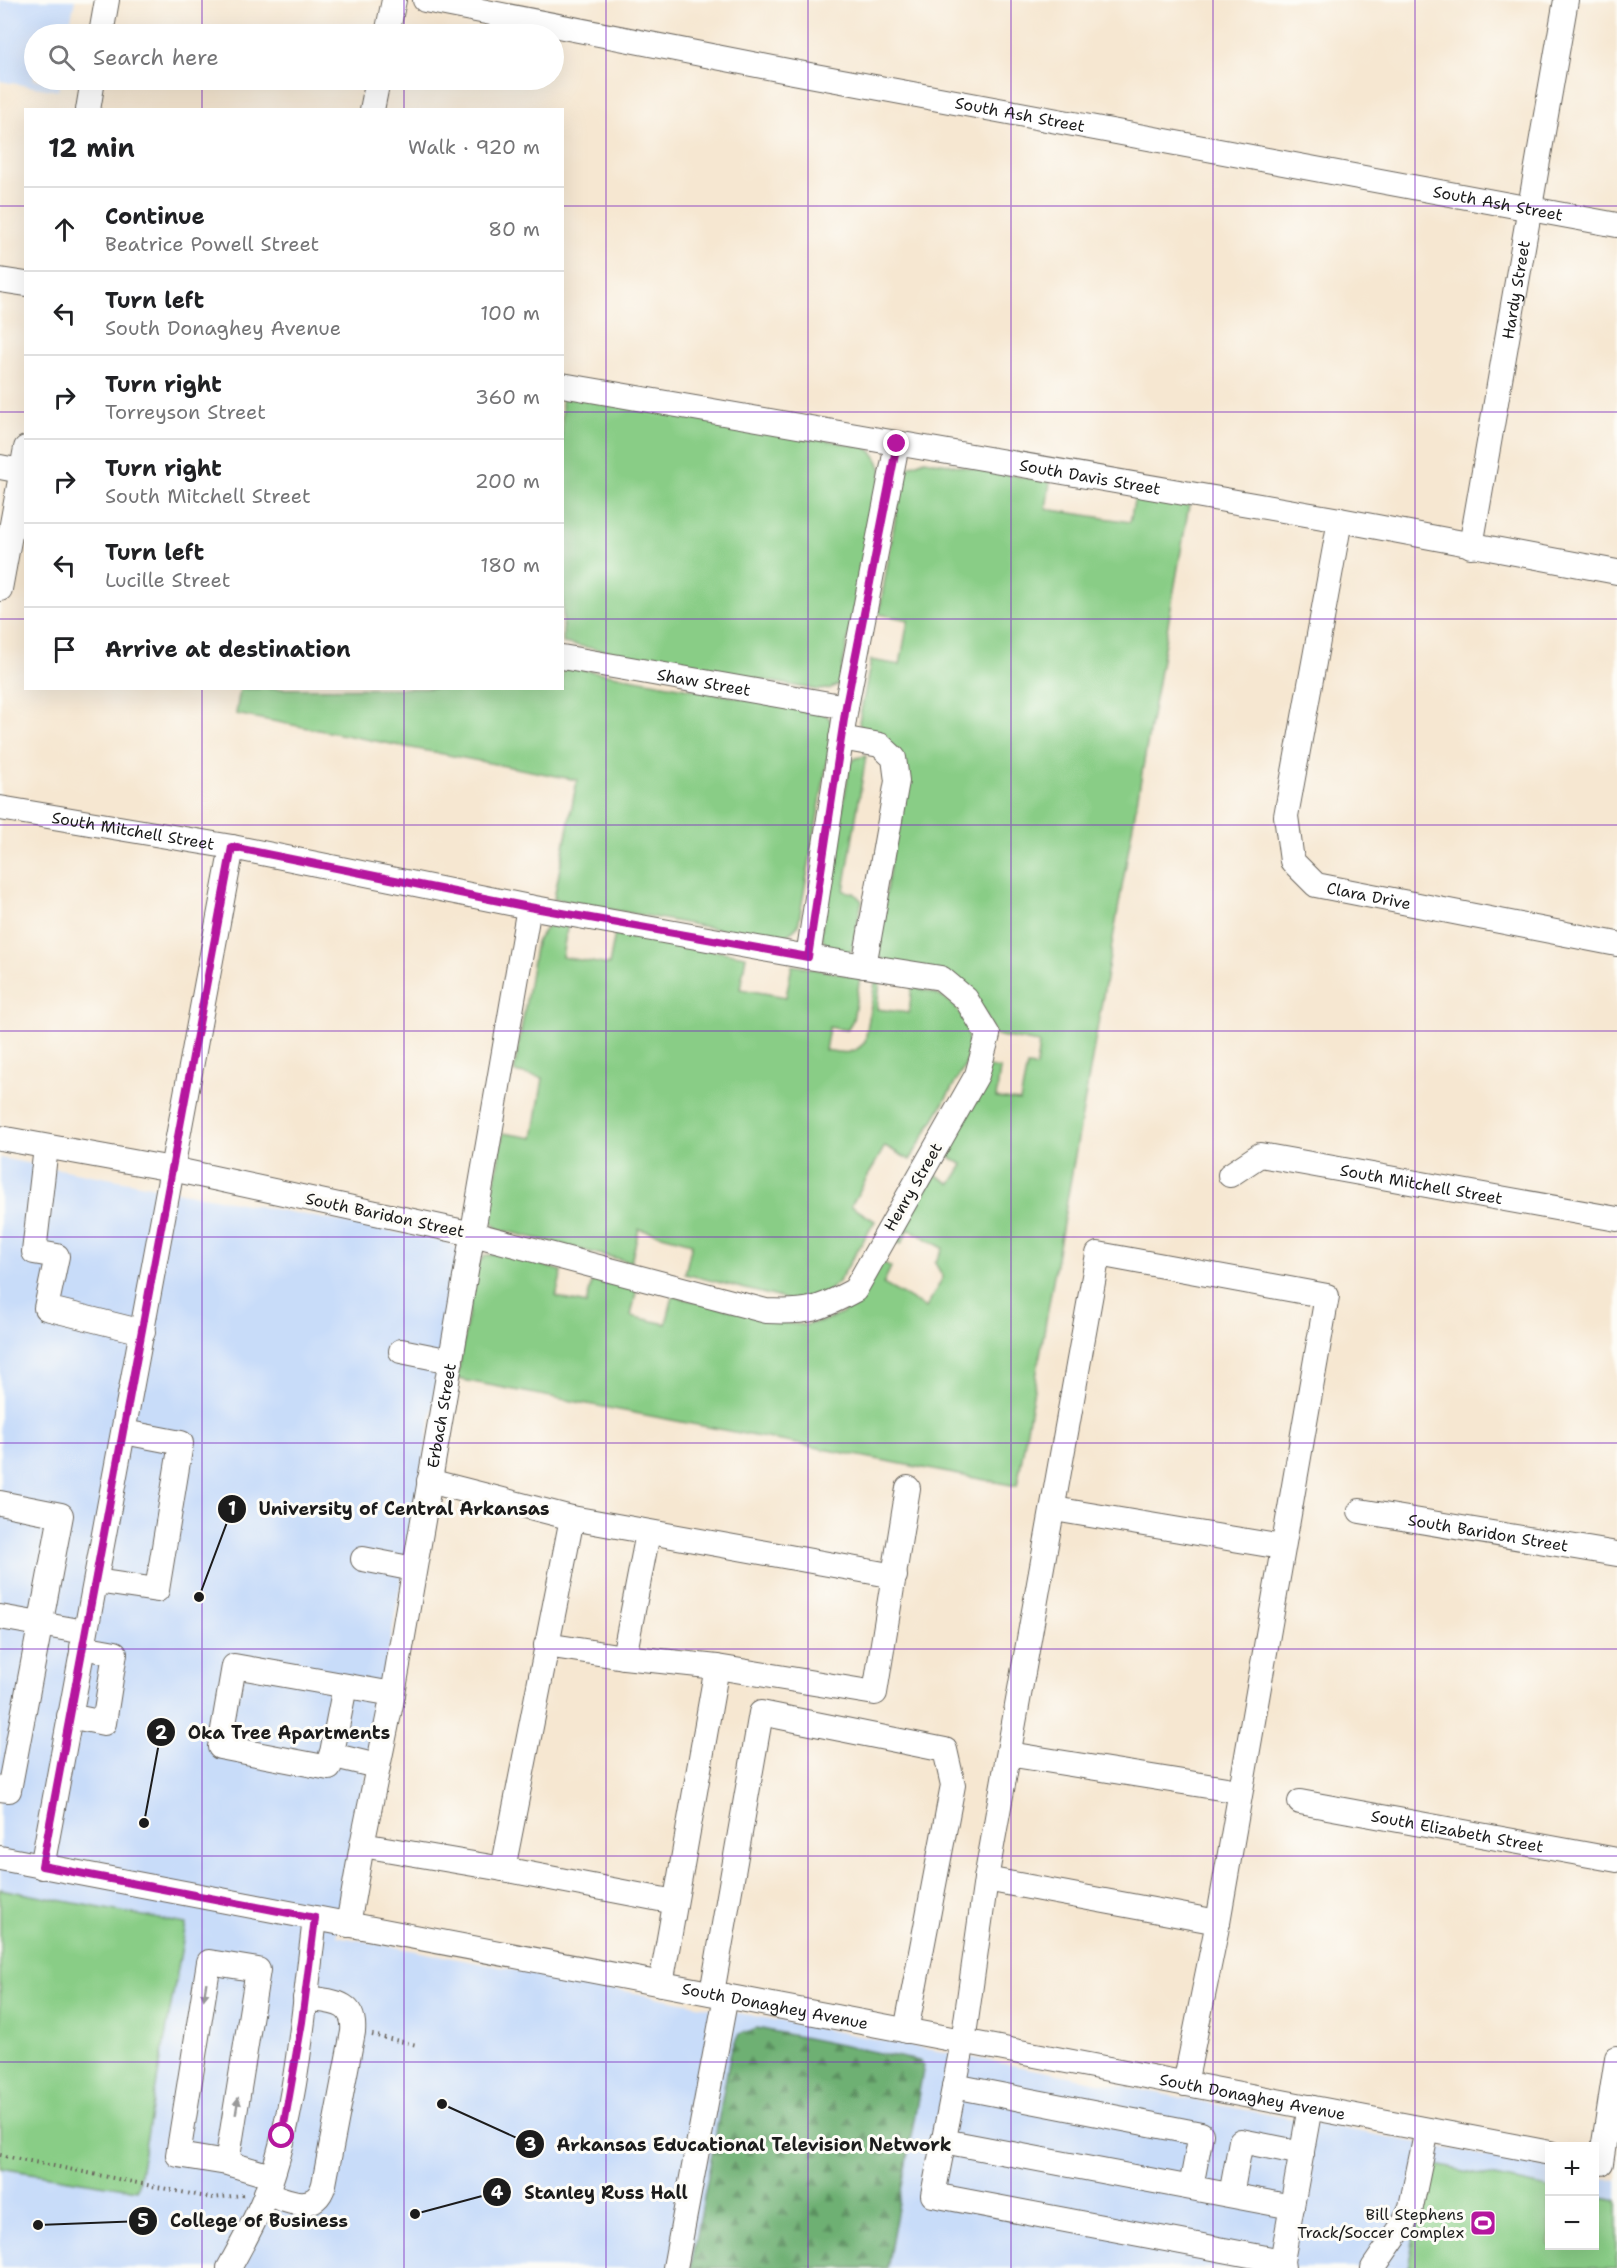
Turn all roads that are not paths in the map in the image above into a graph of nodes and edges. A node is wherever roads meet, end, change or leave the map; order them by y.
1 (106, 0) edge
2 (394, 0) edge
3 (425, 0) edge
4 (1566, 0) edge
5 (102, 24) edge
6 (389, 24) edge
7 (548, 24) edge
8 (564, 27) edge
9 (91, 90) edge
10 (376, 90) edge
11 (88, 108) edge
12 (372, 108) edge
13 (1528, 208) junction
14 (1617, 225) edge
15 (0, 279) edge
16 (24, 284) edge
17 (564, 385) edge
18 (897, 444) junction
19 (16, 462) edge
20 (1341, 520) junction
21 (1472, 546) junction
22 (1617, 572) edge
23 (0, 589) edge
24 (564, 657) edge
25 (846, 706) junction
26 (841, 738) junction
27 (0, 808) edge
28 (232, 847) junction
29 (529, 907) junction
30 (1617, 944) edge
31 (808, 957) junction
32 (864, 966) junction
33 (966, 999) joint
34 (0, 1138) edge
35 (46, 1147) junction
36 (172, 1169) junction
37 (1230, 1175) dead end
38 (1617, 1219) edge
39 (474, 1234) junction
40 (766, 1311) joint
41 (142, 1332) junction
42 (401, 1351) dead end
43 (451, 1361) junction
44 (124, 1432) junction
45 (429, 1481) junction
46 (908, 1488) dead end
47 (0, 1503) edge
48 (1054, 1509) junction
49 (1360, 1510) dead end
50 (572, 1518) junction
51 (648, 1533) junction
52 (1282, 1546) junction
53 (1617, 1554) edge
54 (363, 1559) dead end
55 (414, 1569) junction
56 (895, 1576) junction
57 (96, 1581) junction
58 (0, 1617) edge
59 (40, 1625) junction
60 (83, 1640) junction
61 (546, 1645) junction
62 (624, 1657) junction
63 (717, 1667) junction
64 (345, 1686) junction
65 (393, 1694) junction
66 (69, 1716) junction
67 (1009, 1754) junction
68 (332, 1755) junction
69 (377, 1766) junction
70 (0, 1789) edge
71 (1239, 1791) junction
72 (1300, 1802) dead end
73 (362, 1845) junction
74 (0, 1858) edge
75 (1617, 1860) edge
76 (42, 1866) junction
77 (503, 1869) junction
78 (986, 1879) junction
79 (675, 1902) junction
80 (315, 1918) junction
81 (1218, 1922) junction
82 (348, 1925) junction
83 (661, 1984) junction
84 (719, 1995) junction
85 (305, 1998) junction
86 (906, 2031) junction
87 (963, 2042) junction
88 (1617, 2058) edge
89 (1185, 2084) junction
90 (954, 2086) junction
91 (1310, 2108) junction
92 (1426, 2130) junction
93 (943, 2141) junction
94 (1302, 2152) junction
95 (1545, 2152) edge
96 (227, 2163) junction
97 (1604, 2164) edge
98 (1191, 2187) junction
99 (262, 2188) junction
100 (1231, 2195) junction
101 (1292, 2206) junction
102 (1282, 2264) edge
103 (229, 2268) edge
104 (675, 2268) edge
105 (1373, 2268) edge

1 - 5 street
2 - 6 street
3 - 7 street, South Ash Street
4 - 13 street, Hardy Street
8 - 13 street, South Ash Street
9 - 11 street
10 - 12 street
13 - 14 street, South Ash Street
13 - 21 street, Hardy Street
15 - 16 street
17 - 18 street, South Davis Street
18 - 20 street, South Davis Street
18 - 25 street
19 - 23 street
20 - 21 street, South Davis Street
20 - 30 street, Clara Drive
21 - 22 street, South Davis Street
24 - 25 street, Shaw Street
25 - 26 street
26 - 31 street
26 - 32 street
27 - 28 street, South Mitchell Street
28 - 29 street, South Mitchell Street
28 - 36 street
29 - 31 street, South Mitchell Street
29 - 39 street, Erbach Street
31 - 32 street, South Mitchell Street
32 - 33 street, South Mitchell Street
33 - 40 street, Henry Street
34 - 35 street, South Baridon Street
35 - 36 street, South Baridon Street
35 - 41 street
36 - 39 street, South Baridon Street
36 - 41 street
37 - 38 street, South Mitchell Street
39 - 40 street, South Baridon Street
39 - 43 street, Erbach Street
41 - 44 street
42 - 43 street
43 - 45 street, Erbach Street
44 - 57 street
44 - 57 street
45 - 50 street
45 - 55 street, Erbach Street
46 - 56 street
47 - 59 street
48 - 52 street
48 - 52 street
48 - 67 street
49 - 53 street, South Baridon Street
50 - 51 street
50 - 61 street
51 - 56 street
51 - 62 street
52 - 71 street
54 - 55 street
55 - 65 street, Erbach Street
56 - 63 street
57 - 60 street
58 - 59 street
59 - 60 street
59 - 70 street
60 - 66 street
60 - 66 street
61 - 62 street
61 - 77 street
62 - 63 street
63 - 79 street
64 - 65 street
64 - 68 street
64 - 68 street
65 - 69 street, Erbach Street
66 - 76 street
67 - 71 street
67 - 78 street
68 - 69 street
69 - 73 street, Erbach Street
71 - 81 street
72 - 75 street, South Elizabeth Street
73 - 77 street
73 - 82 street, Erbach Street
74 - 76 street, South Donaghey Avenue
76 - 80 street, South Donaghey Avenue
77 - 79 street
78 - 81 street
78 - 87 street
79 - 83 street
80 - 82 street, South Donaghey Avenue
80 - 85 street
81 - 89 street
82 - 83 street, South Donaghey Avenue
83 - 84 street, South Donaghey Avenue
84 - 86 street, South Donaghey Avenue
84 - 86 street
84 - 104 street
85 - 99 street
85 - 99 street
86 - 87 street, South Donaghey Avenue
87 - 89 street, South Donaghey Avenue
87 - 90 street
88 - 97 street
89 - 91 street, South Donaghey Avenue
90 - 93 street
90 - 98 street
91 - 92 street, South Donaghey Avenue
91 - 94 street
92 - 95 street, South Donaghey Avenue
92 - 105 street
93 - 98 street
93 - 102 street
94 - 100 street
94 - 101 street
96 -> 96 street
96 - 99 street
98 - 100 street
99 - 103 street
100 - 101 street
101 - 102 street

